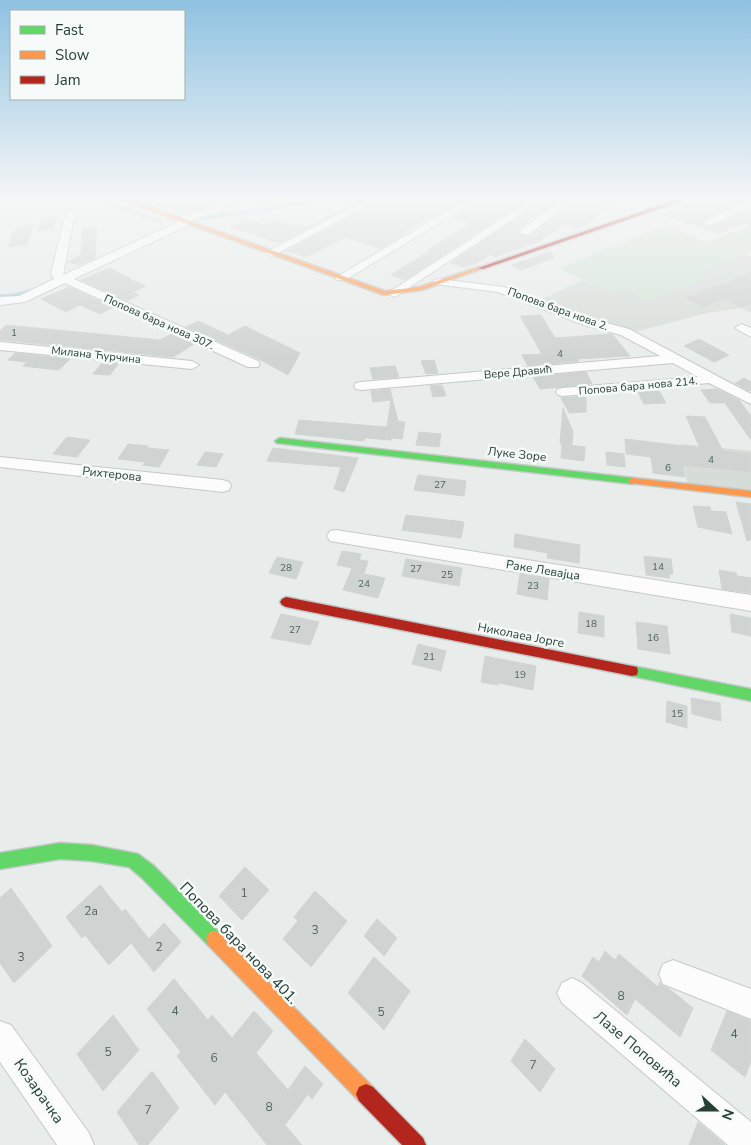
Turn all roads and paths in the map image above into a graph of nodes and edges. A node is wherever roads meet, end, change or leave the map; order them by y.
1 (65, 253) edge
2 (116, 253) edge
3 (271, 253) edge
4 (383, 253) edge
5 (455, 253) edge
6 (524, 253) edge
7 (341, 278) junction
8 (62, 279) junction
9 (439, 282) junction
10 (394, 293) junction
11 (0, 301) edge
12 (0, 346) edge
13 (676, 359) junction
14 (253, 364) dead end
15 (192, 365) dead end
16 (712, 378) junction
17 (361, 386) dead end
18 (563, 392) dead end
19 (751, 400) edge
20 (280, 441) dead end
21 (0, 462) edge
22 (223, 486) dead end
23 (751, 494) edge
24 (336, 536) dead end
25 (286, 602) dead end
26 (751, 604) edge
27 (751, 695) edge
28 (0, 861) edge
29 (673, 974) dead end
30 (572, 993) dead end
31 (751, 1004) edge
32 (0, 1036) edge
33 (751, 1143) edge
34 (77, 1145) edge
35 (416, 1145) edge

1 - 8 street
2 - 8 street
3 - 7 street, Попова бара нова 2.
4 - 7 street
5 - 10 street
6 - 9 street
7 - 10 street, Попова бара нова 2.
8 - 11 street
8 - 14 street, Попова бара нова 307.
9 - 10 street, Попова бара нова 2.
9 - 13 street, Попова бара нова 2.
12 - 15 street, Милана Ћурчина
13 - 16 street, Попова бара нова 2.
13 - 17 street, Вере Дравић
16 - 18 street, Попова бара нова 214.
16 - 19 street, Попова бара нова 2.
20 - 23 street, Луке Зоре
21 - 22 street, Рихтерова
24 - 26 street, Раке Левајца
25 - 27 street, Николаеа Јорге
28 - 35 street, Попова бара нова 401.
29 - 31 street
30 - 33 street, Лазе Поповића
32 - 34 street, Козарачка

